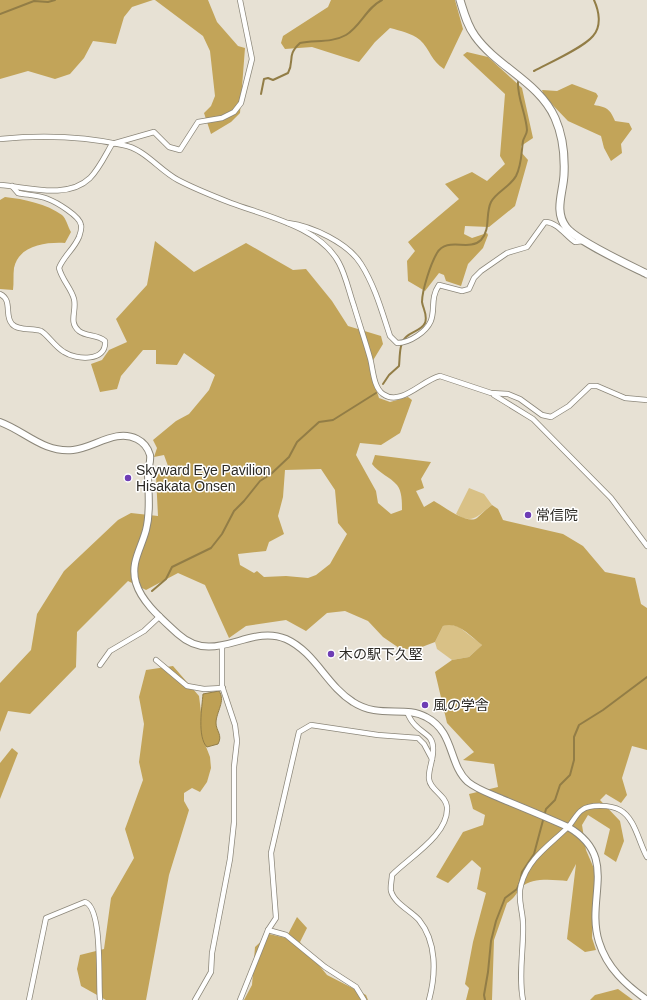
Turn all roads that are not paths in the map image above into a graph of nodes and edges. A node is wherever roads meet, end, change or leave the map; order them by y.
1 (240, 0) edge
2 (460, 0) edge
3 (0, 139) edge
4 (112, 144) junction
5 (0, 185) edge
6 (12, 186) junction
7 (284, 222) junction
8 (584, 241) junction
9 (647, 274) edge
10 (0, 294) edge
11 (491, 393) junction
12 (647, 400) edge
13 (0, 422) edge
14 (647, 546) edge
15 (160, 616) junction
16 (222, 645) junction
17 (156, 660) dead end
18 (100, 665) dead end
19 (223, 688) junction
20 (407, 712) junction
21 (432, 759) junction
22 (568, 827) junction
23 (647, 857) edge
24 (268, 930) junction
25 (29, 1000) edge
26 (100, 1000) edge
27 (195, 1000) edge
28 (240, 1000) edge
29 (364, 1000) edge
30 (429, 1000) edge
31 (523, 1000) edge
32 (647, 1000) edge

1 - 4 street
2 - 8 main road
3 - 4 street
4 - 6 street
4 - 7 street
5 - 6 street
6 - 10 street
7 - 8 street
7 - 11 street
8 - 9 main road
11 - 12 street
11 - 14 street
13 - 15 street
15 - 16 street
15 - 18 street
16 - 19 street
16 - 20 street
17 - 19 street
19 - 27 street
20 - 21 street
20 - 22 street
21 - 24 street
21 - 30 street
22 - 23 street
22 - 31 street
22 - 32 street
24 - 28 street
24 - 29 street
25 - 26 street

